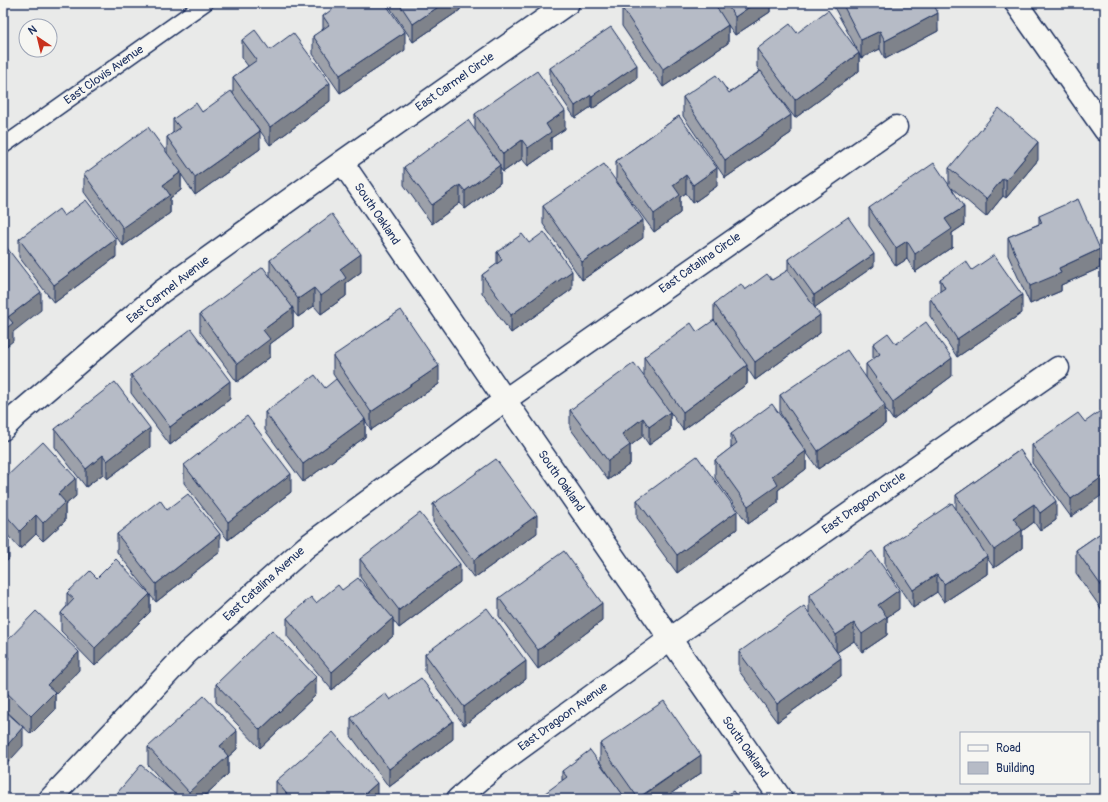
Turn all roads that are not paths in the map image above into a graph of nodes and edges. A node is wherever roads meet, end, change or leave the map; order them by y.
1 (205, 3) edge
2 (568, 3) edge
3 (1016, 3) edge
4 (896, 127) dead end
5 (1105, 130) edge
6 (3, 146) edge
7 (342, 162) junction
8 (1058, 368) dead end
9 (505, 400) junction
10 (3, 430) edge
11 (670, 639) junction
12 (50, 799) edge
13 (458, 799) edge
14 (781, 799) edge

1 - 6 lane, East Clovis Avenue
2 - 7 street, East Carmel Circle
3 - 5 street
4 - 9 street, East Catalina Circle
7 - 9 street, South Oakland
7 - 10 street, East Carmel Avenue
8 - 11 street, East Dragoon Circle
9 - 11 street, South Oakland
9 - 12 street, East Catalina Avenue
11 - 13 street, East Dragoon Avenue
11 - 14 street, South Oakland

